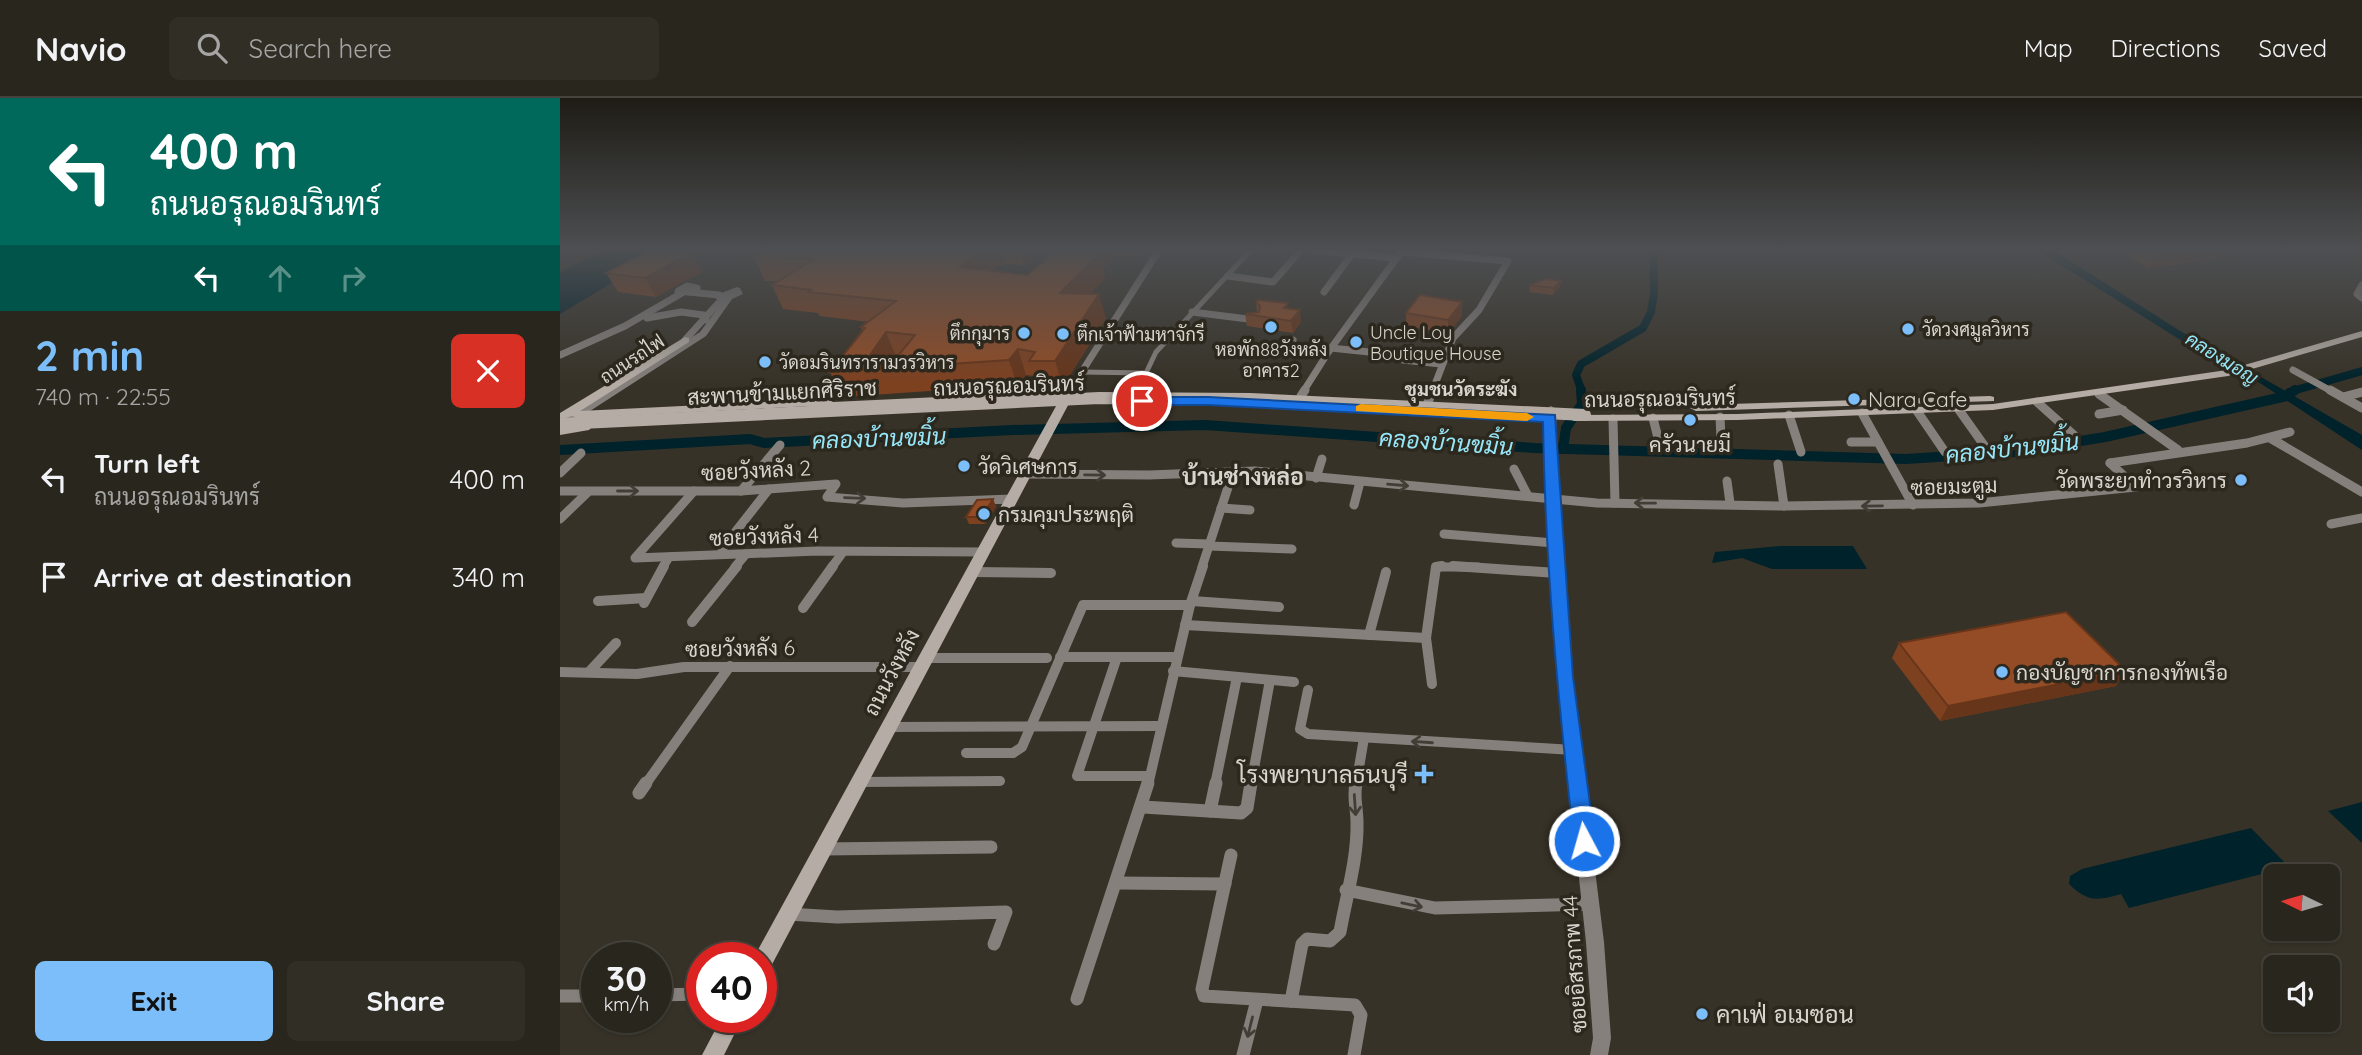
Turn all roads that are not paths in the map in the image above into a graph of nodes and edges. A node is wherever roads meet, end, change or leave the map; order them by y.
1 (682, 295) edge
2 (715, 295) edge
3 (1131, 295) edge
4 (1209, 295) edge
5 (1370, 295) edge
6 (1488, 295) edge
7 (724, 296) junction
8 (1192, 312) junction
9 (706, 320) junction
10 (1256, 320) edge
11 (625, 326) junction
12 (1108, 332) junction
13 (2362, 334) edge
14 (1169, 337) junction
15 (685, 340) joint
16 (1293, 340) dead end
17 (1330, 350) junction
18 (1369, 352) dead end
19 (560, 355) edge
20 (1402, 360) dead end
21 (1441, 364) junction
22 (2293, 370) dead end
23 (1082, 372) junction
24 (1146, 373) junction
25 (1137, 393) junction
26 (2362, 393) edge
27 (2099, 394) junction
28 (1301, 396) junction
29 (2343, 397) junction
30 (1065, 398) junction
31 (2043, 401) junction
32 (1989, 403) junction
33 (849, 404) junction
34 (1427, 407) junction
35 (2362, 408) edge
36 (811, 410) junction
37 (1959, 410) junction
38 (2123, 410) junction
39 (1917, 411) junction
40 (838, 412) junction
41 (1550, 413) junction
42 (1862, 413) junction
43 (1590, 414) junction
44 (2099, 414) dead end
45 (577, 415) junction
46 (1788, 415) junction
47 (1720, 417) junction
48 (1653, 418) junction
49 (1613, 419) junction
50 (560, 424) edge
51 (2290, 432) dead end
52 (2075, 436) dead end
53 (2270, 438) junction
54 (1721, 439) dead end
55 (1852, 442) dead end
56 (1878, 442) junction
57 (780, 445) dead end
58 (1665, 448) dead end
59 (1986, 448) dead end
60 (2178, 450) junction
61 (1801, 452) dead end
62 (1945, 452) dead end
63 (581, 453) dead end
64 (1322, 458) dead end
65 (1778, 464) dead end
66 (1514, 469) dead end
67 (1233, 472) junction
68 (560, 473) edge
69 (1026, 474) junction
70 (1315, 478) junction
71 (1727, 481) dead end
72 (1360, 482) junction
73 (769, 489) junction
74 (560, 491) edge
75 (694, 491) junction
76 (741, 491) junction
77 (588, 492) junction
78 (2362, 492) edge
79 (1528, 496) junction
80 (1012, 499) junction
81 (1552, 499) junction
82 (1615, 503) junction
83 (1730, 503) junction
84 (1354, 505) dead end
85 (1913, 505) junction
86 (1784, 506) junction
87 (1221, 508) junction
88 (1250, 510) dead end
89 (2362, 518) edge
90 (560, 519) edge
91 (2331, 524) dead end
92 (1444, 534) dead end
93 (1176, 543) dead end
94 (1555, 543) junction
95 (1209, 545) junction
96 (722, 549) dead end
97 (1292, 549) dead end
98 (843, 552) junction
99 (984, 552) junction
100 (746, 554) junction
101 (670, 557) junction
102 (973, 572) junction
103 (1386, 572) dead end
104 (1051, 573) dead end
105 (1557, 573) junction
106 (598, 601) dead end
107 (1191, 603) junction
108 (1279, 607) dead end
109 (803, 608) dead end
110 (692, 622) dead end
111 (1185, 625) junction
112 (1369, 635) junction
113 (1426, 638) junction
114 (616, 643) dead end
115 (1060, 657) junction
116 (1117, 657) junction
117 (1177, 657) junction
118 (1047, 658) dead end
119 (923, 663) junction
120 (730, 666) junction
121 (560, 671) edge
122 (1173, 671) junction
123 (589, 672) junction
124 (1237, 677) junction
125 (1270, 680) junction
126 (1294, 682) dead end
127 (1432, 684) dead end
128 (1308, 690) dead end
129 (1161, 726) junction
130 (890, 727) junction
131 (1094, 727) junction
132 (1031, 729) junction
133 (1364, 738) junction
134 (1574, 750) junction
135 (967, 753) dead end
136 (1149, 776) junction
137 (1000, 781) dead end
138 (861, 782) junction
139 (639, 793) dead end
140 (1143, 807) junction
141 (1210, 811) junction
142 (991, 847) dead end
143 (824, 849) junction
144 (1231, 855) dead end
145 (1118, 883) junction
146 (1225, 884) junction
147 (1346, 890) junction
148 (1591, 904) junction
149 (789, 914) junction
150 (774, 942) edge
151 (994, 944) dead end
152 (560, 996) edge
153 (581, 996) edge
154 (1077, 999) dead end
155 (1257, 1000) junction
156 (1291, 1001) junction
157 (725, 1033) edge
158 (713, 1055) edge
159 (1243, 1055) edge
160 (1354, 1055) edge
161 (1599, 1055) edge

1 - 11 street, ถนนรถไฟ
2 - 7 street, ถนนรถไฟ
3 - 12 street, ถนนวังหลัง
4 - 8 street
5 - 17 street
6 - 21 street
7 - 9 street, ถนนรถไฟ
7 - 45 street, ถนนรถไฟ
8 - 10 street
8 - 14 street
9 - 11 street, ถนนรถไฟ
9 - 15 street, ถนนรถไฟ
11 - 19 street, ถนนรถไฟ
12 - 14 street
12 - 23 street, ถนนวังหลัง
13 - 27 main road, ถนนอรุณอมรินทร์
14 - 24 street
15 - 50 main road
16 - 17 street
17 - 18 street
17 - 28 street
20 - 21 street
21 - 34 street
22 - 29 street
23 - 24 street
23 - 30 street, ถนนวังหลัง
24 - 25 street
25 - 28 main road, ถนนอรุณอมรินทร์
25 - 30 main road, ถนนอรุณอมรินทร์
26 - 29 street
27 - 31 main road, ถนนอรุณอมรินทร์
27 - 38 street
28 - 34 main road, ถนนอรุณอมรินทร์
29 - 35 street
30 - 33 main road, ถนนอรุณอมรินทร์
30 - 34 main road, ถนนอรุณอมรินทร์
30 - 40 main road, ถนนอรุณอมรินทร์
30 - 69 main road, ถนนวังหลัง
31 - 32 main road, ถนนอรุณอมรินทร์
31 - 52 street
32 - 37 main road, ถนนอรุณอมรินทร์
32 - 43 main road, ถนนอรุณอมรินทร์
32 - 50 main road, สะพานข้ามแยกศิริราช, bridge
33 - 36 main road, ถนนอรุณอมรินทร์
33 - 45 main road
34 - 41 main road, ถนนอรุณอมรินทร์
36 - 40 main road, ถนนอรุณอมรินทร์
36 - 50 main road, ถนนอรุณอมรินทร์, bridge
37 - 39 main road, ถนนอรุณอมรินทร์
37 - 59 street
38 - 44 street
38 - 60 street
39 - 42 main road, ถนนอรุณอมรินทร์
39 - 62 street
40 - 50 main road
41 - 43 main road, ถนนอรุณอมรินทร์, bridge
41 - 81 street, ซอยอิสรภาพ 44
42 - 46 main road, ถนนอรุณอมรินทร์
42 - 56 street
43 - 49 main road, ถนนอรุณอมรินทร์
45 - 50 street, ถนนรถไฟ
46 - 47 main road, ถนนอรุณอมรินทร์
46 - 61 street
47 - 48 main road, ถนนอรุณอมรินทร์
47 - 54 street
48 - 49 main road, ถนนอรุณอมรินทร์
48 - 58 street
49 - 82 street
51 - 53 street, ซอยมะตูม
53 - 60 street, ซอยมะตูม
53 - 78 street
55 - 56 street
56 - 85 street
57 - 76 street
60 - 85 street, ซอยมะตูม
63 - 68 street
64 - 70 street
65 - 86 street
66 - 79 street
69 -> 67 street, ซอยมะตูม
67 - 70 street, ซอยมะตูม
67 - 87 street
69 - 80 main road, ถนนวังหลัง
70 - 72 street, ซอยมะตูม
71 - 83 street
72 -> 79 street, ซอยมะตูม
72 - 84 street
73 - 76 street, ซอยวังหลัง 2
73 -> 80 street, ซอยวังหลัง 2
73 - 96 street
74 - 77 street, ซอยวังหลัง 2
75 - 76 street, ซอยวังหลัง 2
77 -> 75 street, ซอยวังหลัง 2
75 - 101 street, ซอยวังหลัง 4
77 - 90 street
79 - 81 street, ซอยมะตูม
80 - 99 main road, ถนนวังหลัง
81 - 82 street, ซอยมะตูม
81 - 94 street, ซอยอิสรภาพ 44
83 -> 82 street, ซอยมะตูม
83 - 86 street, ซอยมะตูม
85 -> 86 street, ซอยมะตูม
87 - 88 street
87 - 95 street
89 - 91 street
92 - 94 street
93 - 95 street
94 - 105 street, ซอยอิสรภาพ 44
95 - 97 street
95 - 107 street
98 - 99 street, ซอยวังหลัง 4
98 - 100 street, ซอยวังหลัง 4
98 - 109 street
99 - 102 main road, ถนนวังหลัง
100 - 101 street, ซอยวังหลัง 4
100 - 110 street
101 - 106 street
102 - 104 street
102 - 119 main road, ถนนวังหลัง
103 - 112 street
105 - 113 street
105 - 134 street, ซอยอิสรภาพ 44
107 - 108 street
107 - 111 street
107 - 115 street
111 - 112 street
111 - 117 street
112 - 113 street
113 - 127 street
114 - 123 street
115 - 116 street
115 - 132 street
116 - 117 street
116 - 131 street
117 - 122 street
118 - 119 street, ซอยวังหลัง 6
119 - 120 street, ซอยวังหลัง 6
119 - 130 main road, ถนนวังหลัง
120 - 123 street, ซอยวังหลัง 6
120 - 139 street
121 - 123 street, ซอยวังหลัง 6
122 - 124 street
122 - 129 street
124 - 125 street
124 - 141 street
125 - 126 street
125 - 141 street
128 - 133 street
129 - 131 street
129 - 136 street
130 - 132 street
130 - 138 main road, ถนนวังหลัง
131 - 132 street
131 - 136 street
132 - 135 street
134 -> 133 street
133 -> 147 street
134 - 148 street, ซอยอิสรภาพ 44
136 - 140 street
137 - 138 street
138 - 143 main road, ถนนวังหลัง
140 - 141 street
140 - 145 street
142 - 143 street
143 - 149 main road, ถนนวังหลัง
144 - 146 street
145 - 146 street
145 - 154 street
146 - 155 street
147 -> 148 street
147 - 156 street
148 - 161 street, ซอยอิสรภาพ 44
149 - 150 main road, ถนนวังหลัง
149 - 151 street
152 - 153 street
155 - 156 street
155 -> 159 street
156 - 160 street
157 - 158 main road

